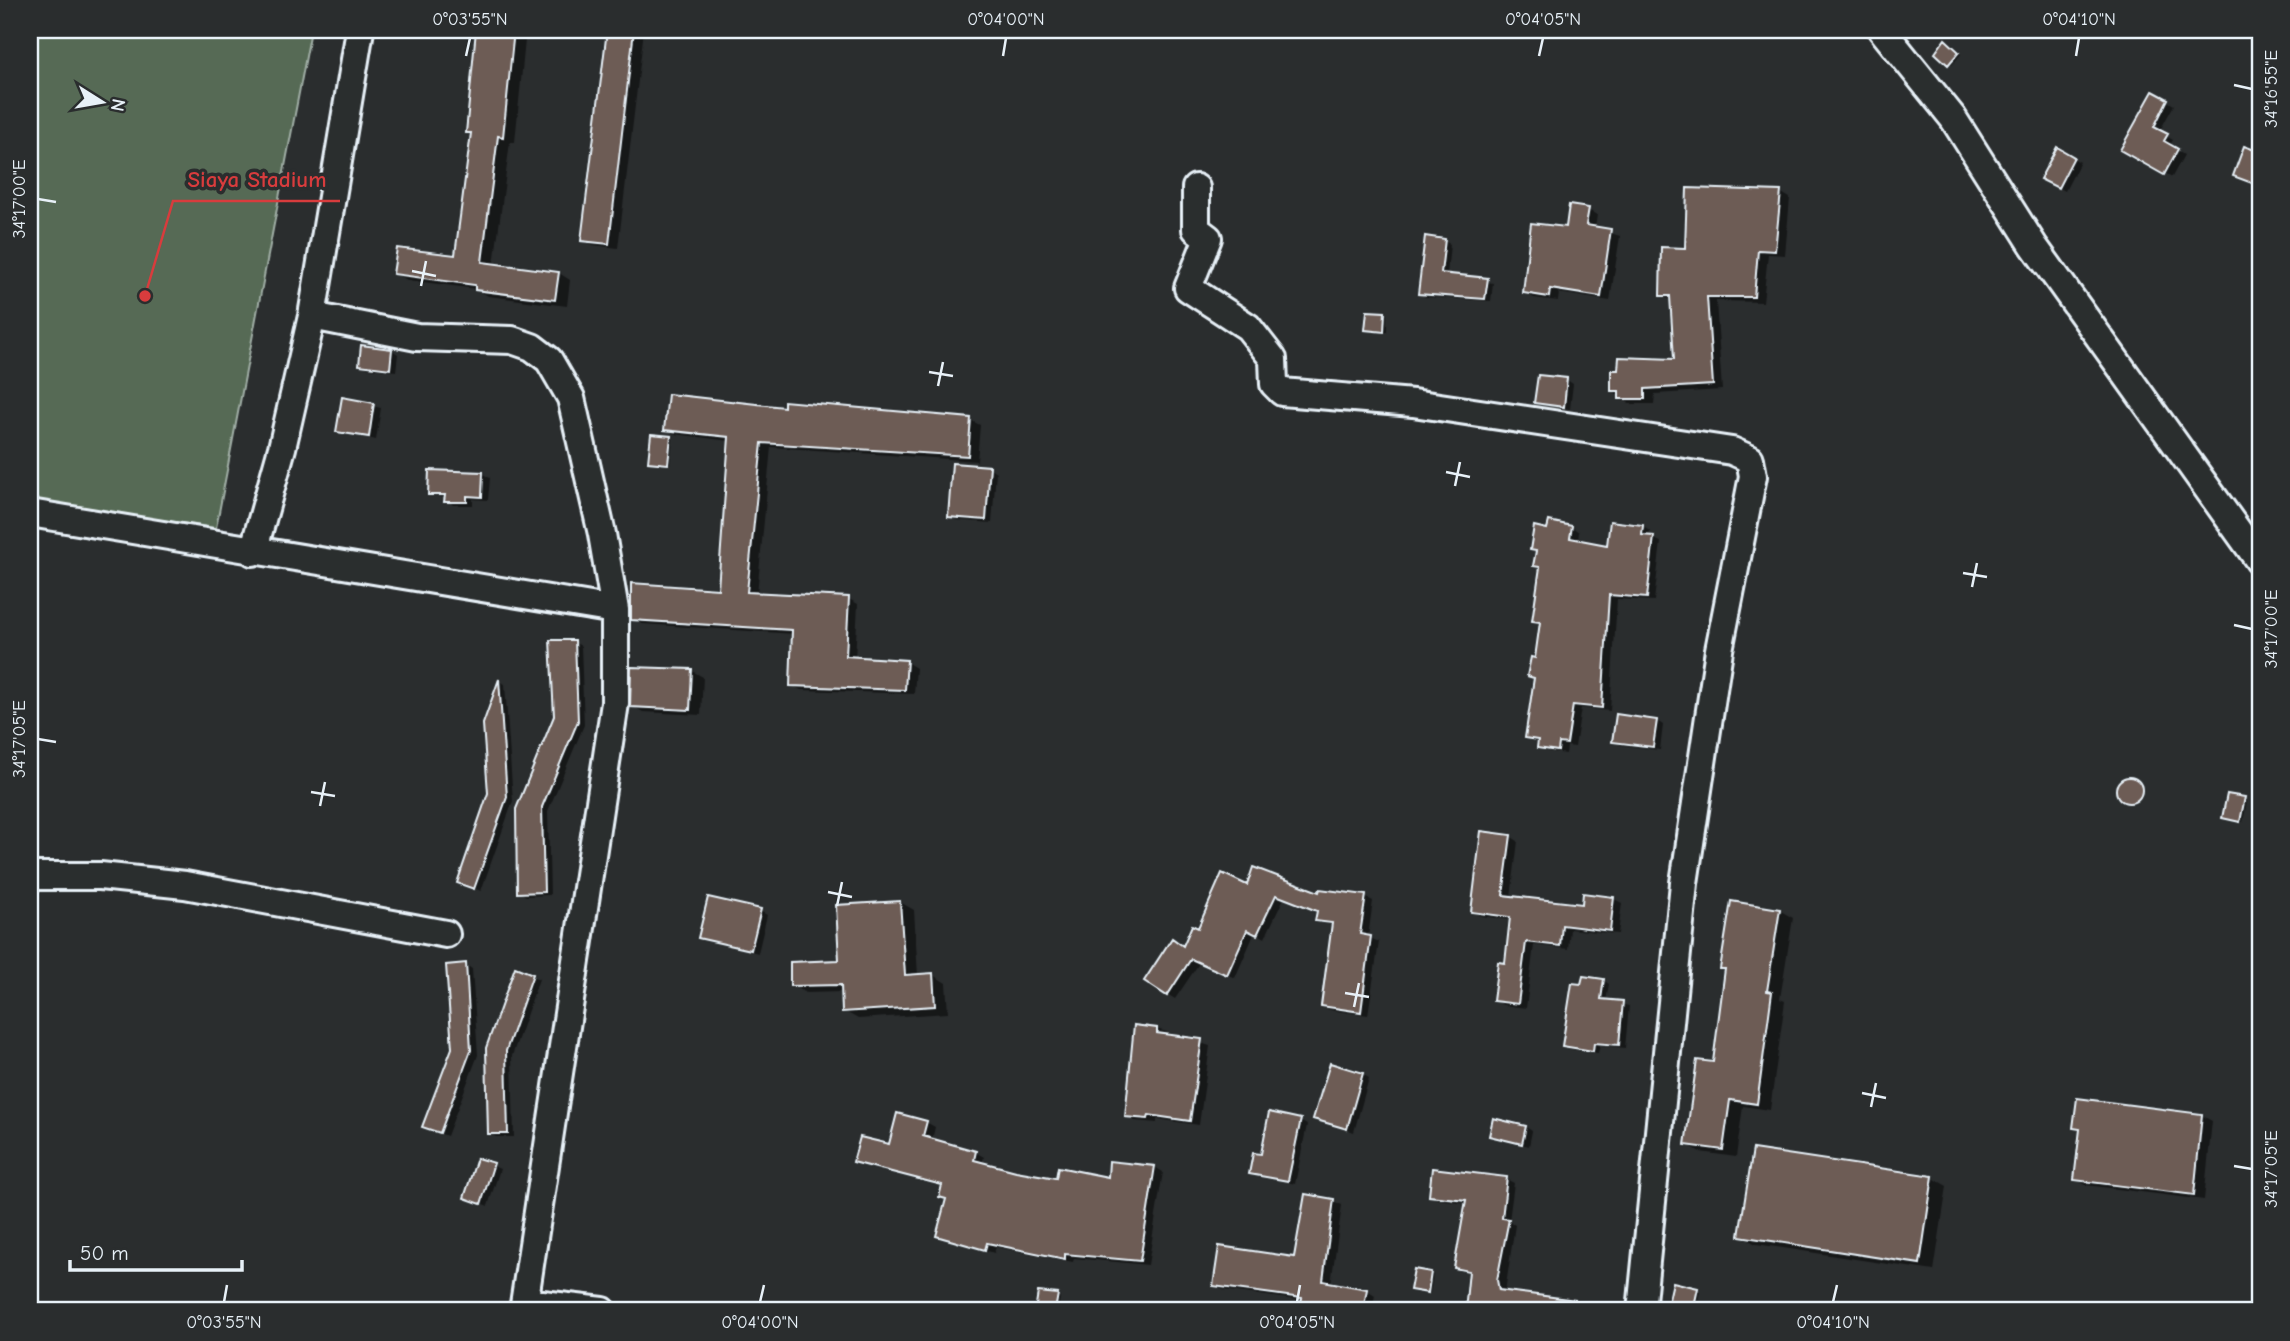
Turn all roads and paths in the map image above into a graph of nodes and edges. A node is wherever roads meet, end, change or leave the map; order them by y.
1 (152, 30) edge
2 (360, 30) edge
3 (1881, 30) edge
4 (160, 37) dead end
5 (1196, 188) dead end
6 (312, 317) junction
7 (30, 513) edge
8 (253, 552) junction
9 (2260, 562) edge
10 (615, 610) junction
11 (30, 876) edge
12 (446, 934) dead end
13 (524, 1306) edge
14 (603, 1311) edge
15 (1641, 1311) edge

1 - 4 path
2 - 6 street
3 - 9 street
5 - 15 street
6 - 8 street
6 - 10 street
7 - 8 street
8 - 10 street
10 - 13 street
11 - 12 street
13 - 14 street

